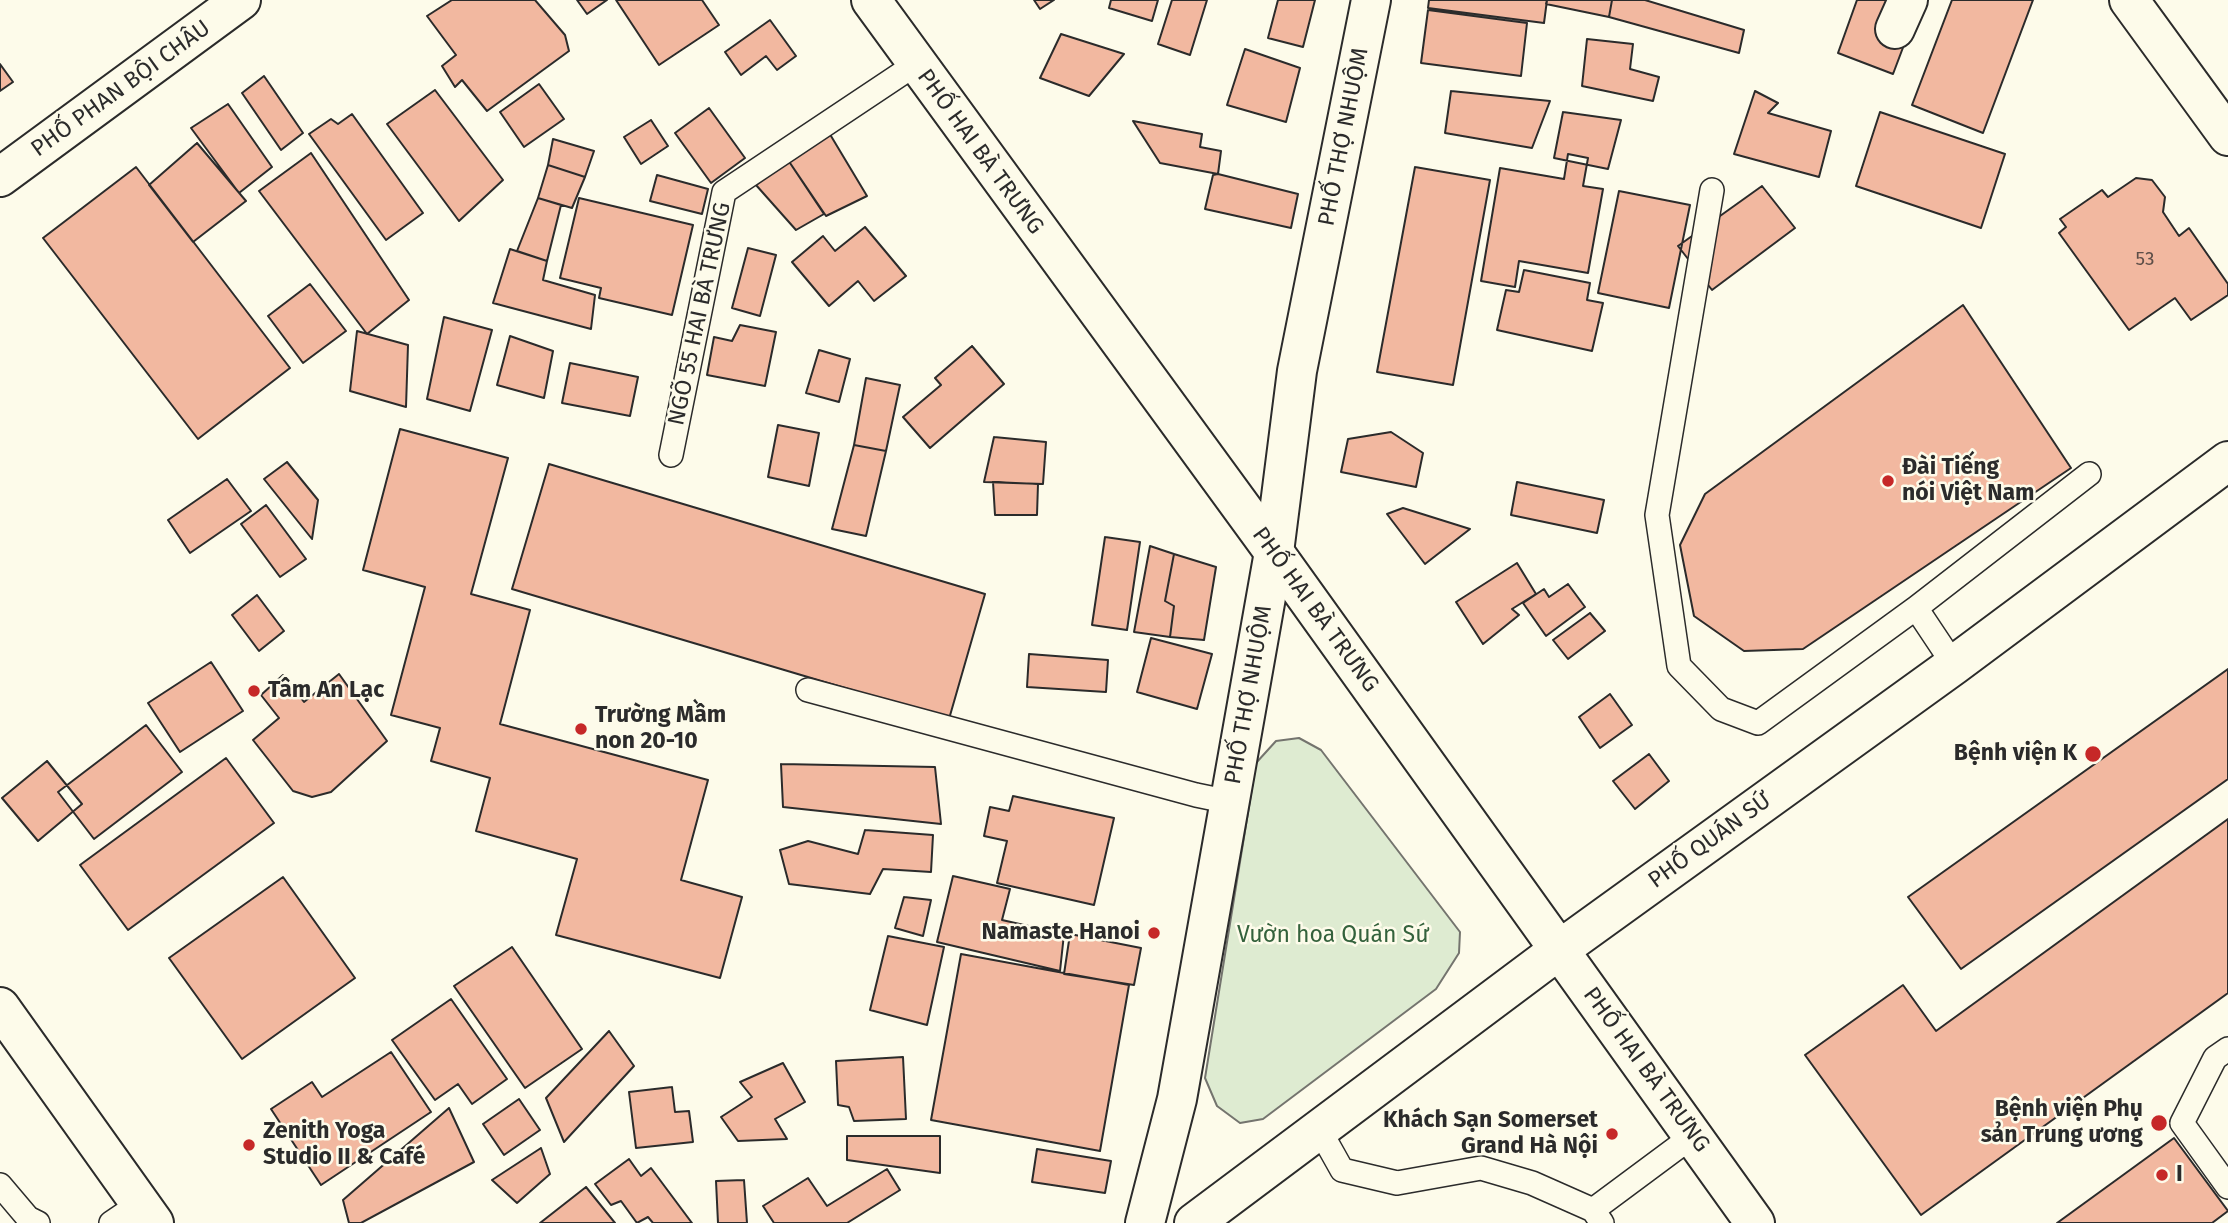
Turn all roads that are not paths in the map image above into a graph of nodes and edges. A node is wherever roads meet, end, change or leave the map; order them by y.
1 (241, 0) edge
2 (871, 0) edge
3 (1371, 0) edge
4 (2129, 0) edge
5 (916, 64) junction
6 (2228, 136) edge
7 (0, 177) edge
8 (1712, 190) dead end
9 (671, 455) dead end
10 (2228, 461) edge
11 (2089, 474) dead end
12 (1274, 552) junction
13 (1916, 608) junction
14 (1954, 665) junction
15 (808, 690) dead end
16 (1230, 802) junction
17 (1559, 950) junction
18 (4, 1023) edge
19 (2228, 1049) edge
20 (1320, 1129) junction
21 (1694, 1135) junction
22 (0, 1185) edge
23 (2228, 1187) edge
24 (1597, 1216) edge
25 (135, 1217) edge
26 (38, 1223) edge
27 (1145, 1223) edge
28 (1194, 1223) edge
29 (1755, 1223) edge

1 - 7 street, PHỐ PHAN BỘI CHÂU
2 - 5 street, PHỐ HAI BÀ TRƯNG
3 - 12 street, PHỐ THỢ NHUỘM
4 - 6 street
5 - 9 lane, NGÕ 55 HAI BÀ TRƯNG
5 - 12 street, PHỐ HAI BÀ TRƯNG
8 - 13 lane
10 - 14 street, PHỐ QUÁN SỨ
11 - 13 lane
12 - 16 street, PHỐ THỢ NHUỘM
12 - 17 street, PHỐ HAI BÀ TRƯNG
13 - 14 lane
14 - 17 street, PHỐ QUÁN SỨ
15 - 16 lane
16 - 27 street, PHỐ THỢ NHUỘM
17 - 20 street, PHỐ QUÁN SỨ
17 - 21 street, PHỐ HAI BÀ TRƯNG
18 - 25 street
19 - 23 lane
20 - 24 lane
20 - 28 street, PHỐ QUÁN SỨ
21 - 24 lane
21 - 29 street, PHỐ HAI BÀ TRƯNG
22 - 26 lane

